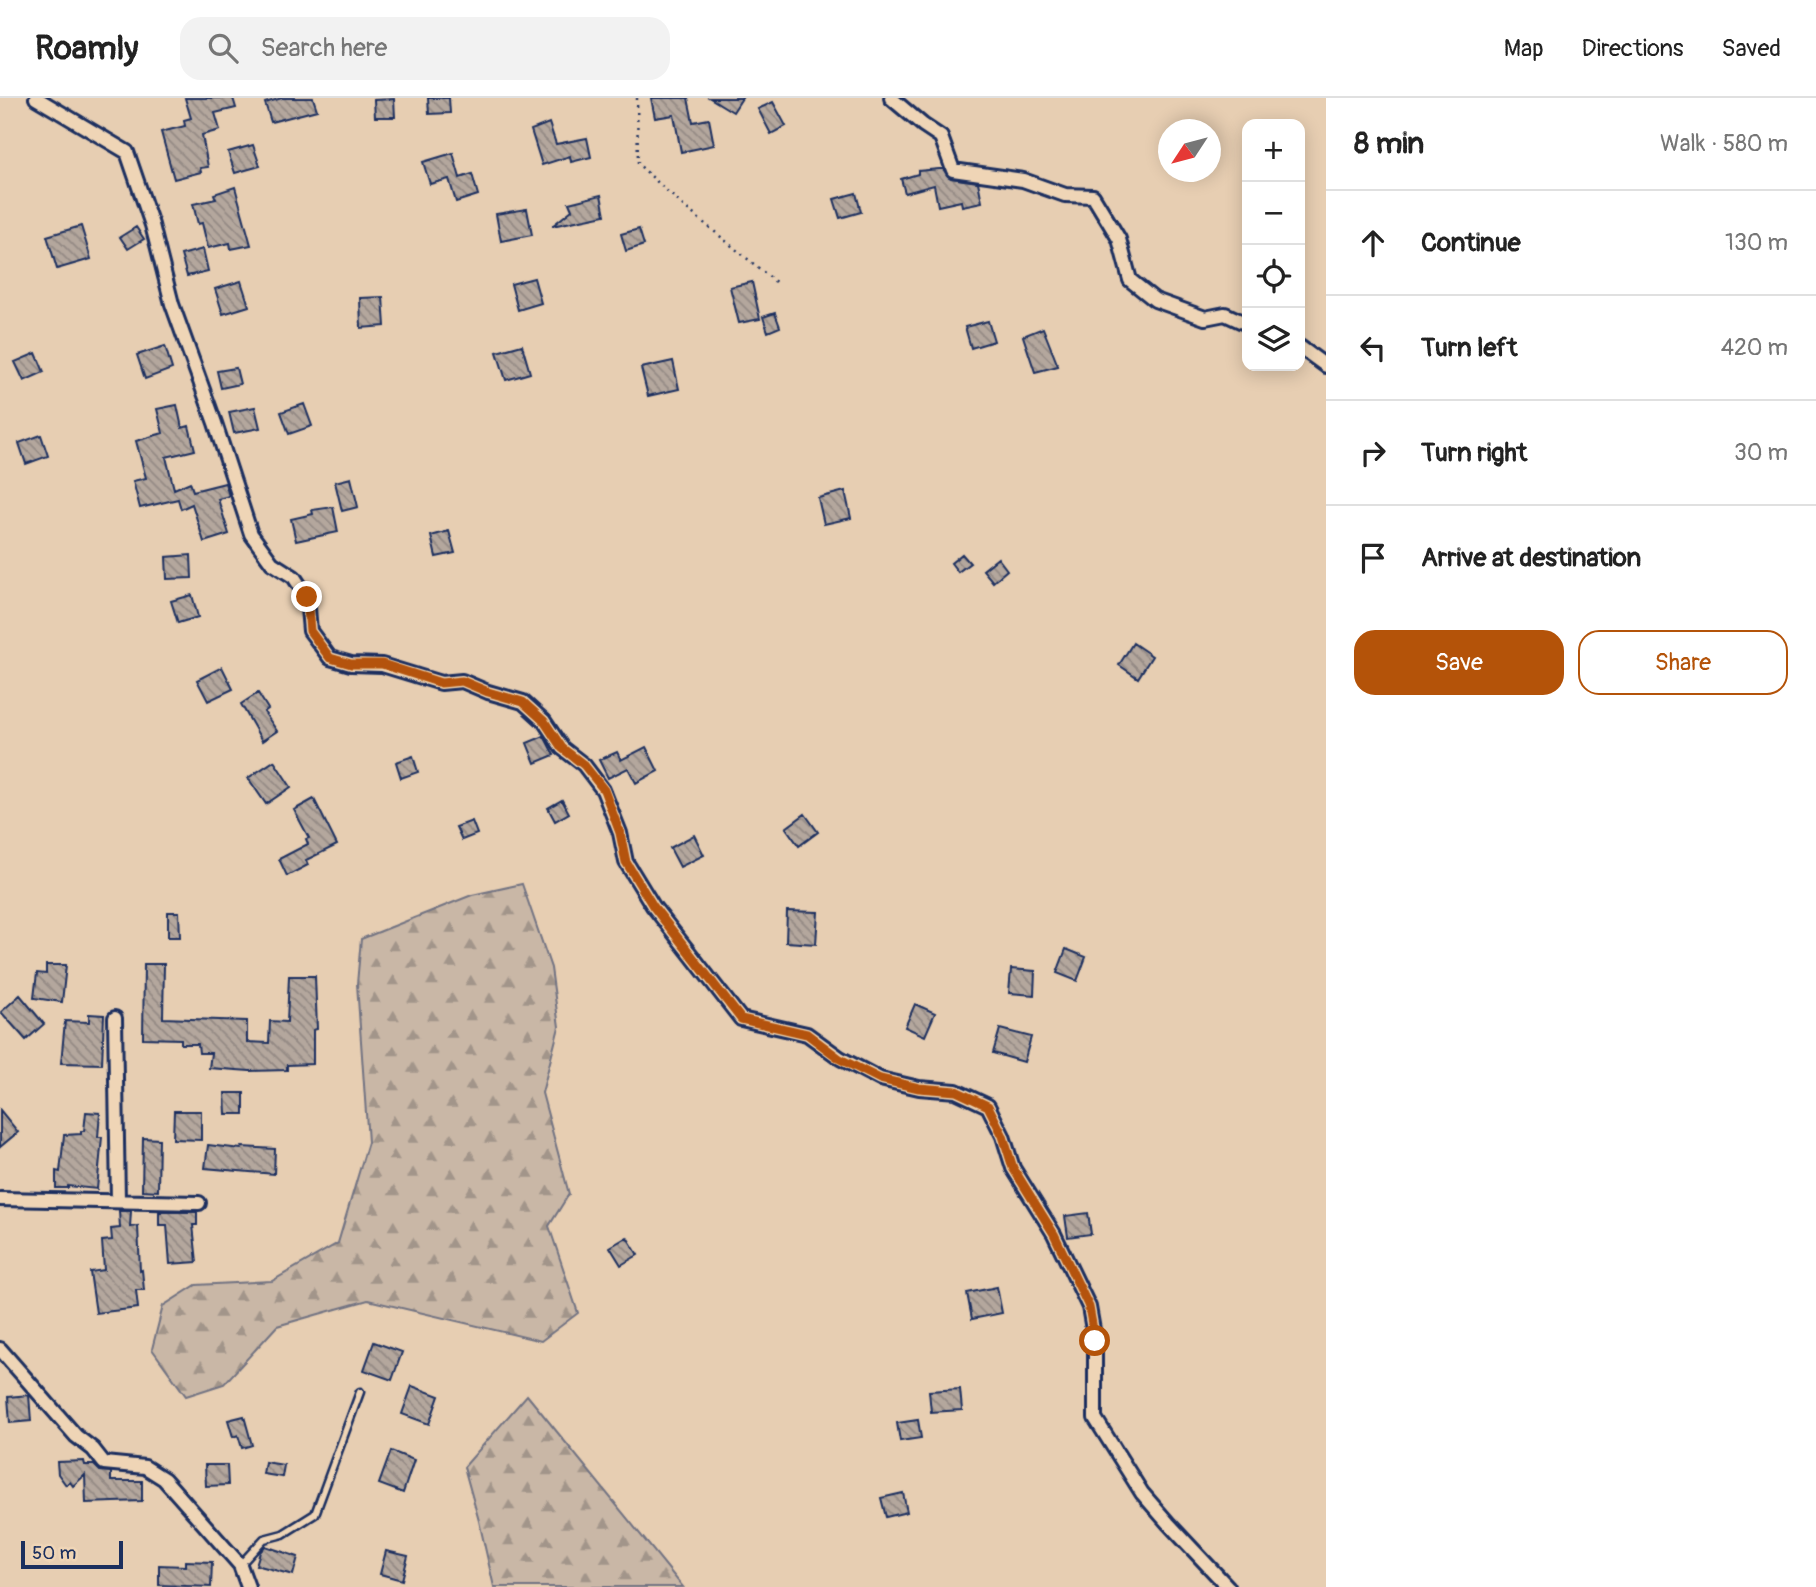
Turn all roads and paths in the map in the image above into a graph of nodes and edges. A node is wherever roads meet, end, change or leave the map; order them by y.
1 (36, 98) edge
2 (637, 98) edge
3 (891, 98) edge
4 (778, 284) dead end
5 (1242, 322) edge
6 (1305, 350) edge
7 (1326, 366) edge
8 (115, 1018) dead end
9 (0, 1199) edge
10 (118, 1202) junction
11 (199, 1203) dead end
12 (0, 1349) edge
13 (360, 1392) dead end
14 (240, 1565) junction
15 (248, 1587) edge
16 (1228, 1587) edge

1 - 16 street
2 - 4 path
3 - 5 street
6 - 7 street
8 - 10 street
9 - 10 street
10 - 11 street
12 - 14 street
13 - 14 lane
14 - 15 street

